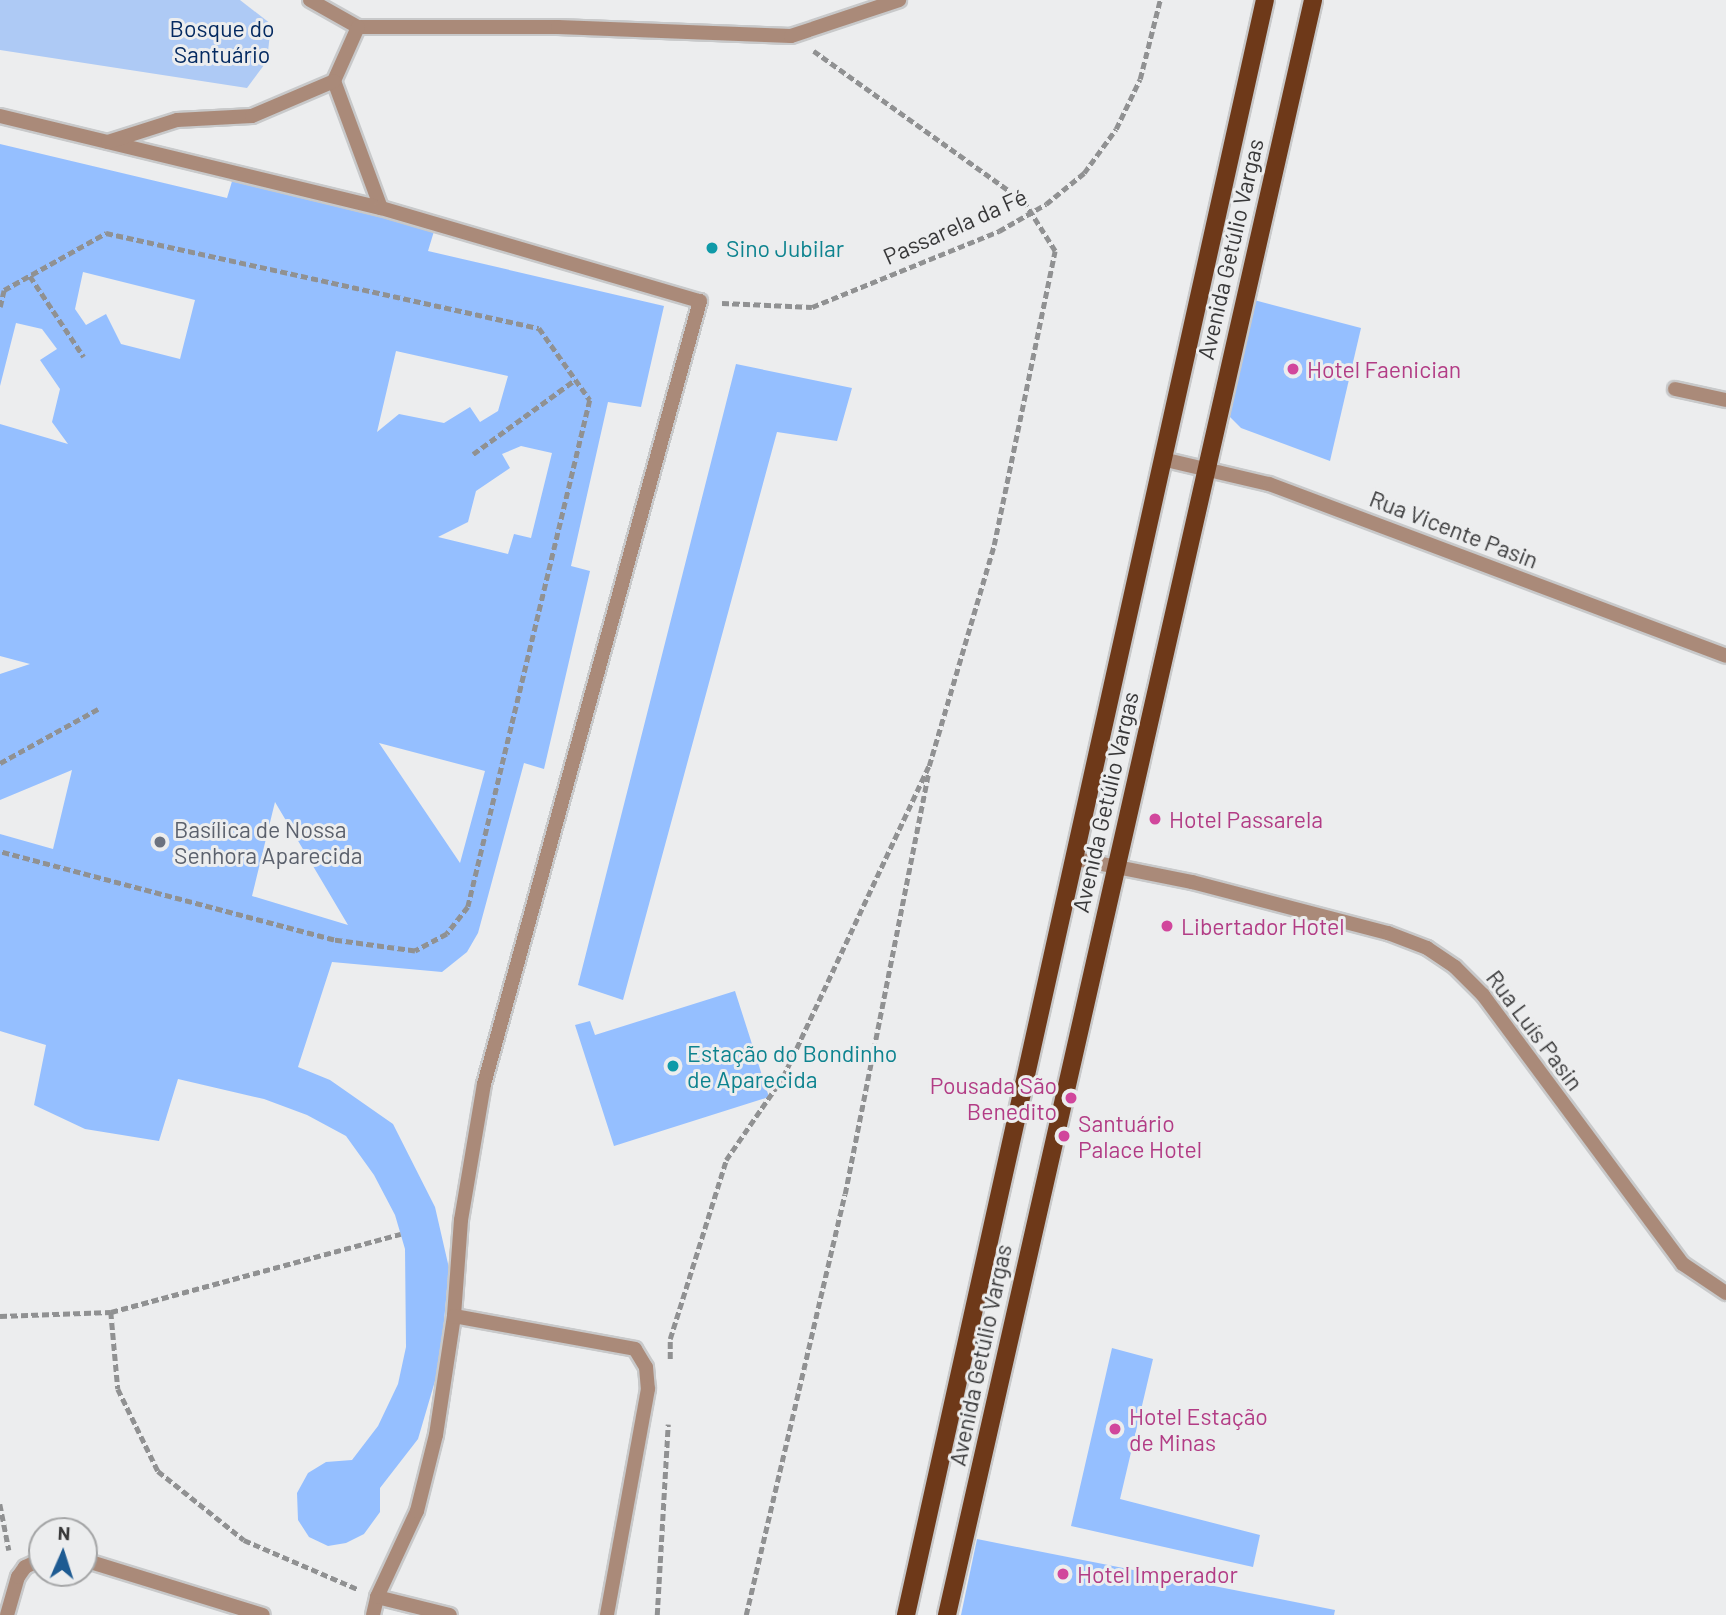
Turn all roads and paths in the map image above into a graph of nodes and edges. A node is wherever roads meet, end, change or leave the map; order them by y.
1 (310, 0) edge
2 (899, 0) edge
3 (1160, 0) edge
4 (1265, 0) edge
5 (1313, 0) edge
6 (358, 27) junction
7 (791, 36) junction
8 (334, 81) junction
9 (0, 117) edge
10 (107, 143) junction
11 (381, 208) junction
12 (30, 276) junction
13 (0, 307) edge
14 (812, 307) dead end
15 (84, 357) dead end
16 (575, 380) junction
17 (1675, 389) dead end
18 (1726, 400) edge
19 (473, 454) dead end
20 (1162, 459) junction
21 (1205, 466) junction
22 (1726, 656) edge
23 (99, 709) dead end
24 (0, 763) edge
25 (929, 766) junction
26 (0, 852) edge
27 (1077, 859) junction
28 (1116, 864) junction
29 (401, 1234) dead end
30 (1726, 1293) edge
31 (111, 1312) junction
32 (454, 1316) junction
33 (1, 1319) edge
34 (670, 1365) dead end
35 (668, 1418) dead end
36 (0, 1504) edge
37 (98, 1564) edge
38 (28, 1566) edge
39 (25, 1567) junction
40 (377, 1597) junction
41 (7, 1615) edge
42 (263, 1615) edge
43 (373, 1615) edge
44 (450, 1615) edge
45 (607, 1615) edge
46 (657, 1615) edge
47 (746, 1615) edge
48 (906, 1615) edge
49 (947, 1615) edge

1 - 6 street
2 - 7 street
3 - 14 path, Passarela da Fé, bridge
4 - 20 main road, Avenida Getúlio Vargas
5 - 21 main road, Avenida Getúlio Vargas
6 - 7 street
6 - 8 street
7 - 25 path
8 - 10 street
8 - 11 street
9 - 10 street
10 - 11 street
11 - 32 street
12 - 13 path
12 - 15 path
12 - 16 path
16 - 19 path
16 - 26 path
17 - 18 street
20 - 21 street, Rua Vicente Pasin
20 - 27 main road, Avenida Getúlio Vargas
21 - 22 street, Rua Vicente Pasin
21 - 28 main road, Avenida Getúlio Vargas
23 - 24 path
25 - 34 path
25 - 47 path
27 - 28 street, Rua Luís Pasin
27 - 48 main road, Avenida Getúlio Vargas
28 - 30 street, Rua Luís Pasin
28 - 49 main road, Avenida Getúlio Vargas
29 - 31 path
31 - 33 path
31 - 40 path
32 - 40 street
32 - 45 street
35 - 46 path
36 - 39 path
37 - 42 street
38 - 39 street
39 - 41 street
40 - 43 street
40 - 44 street

